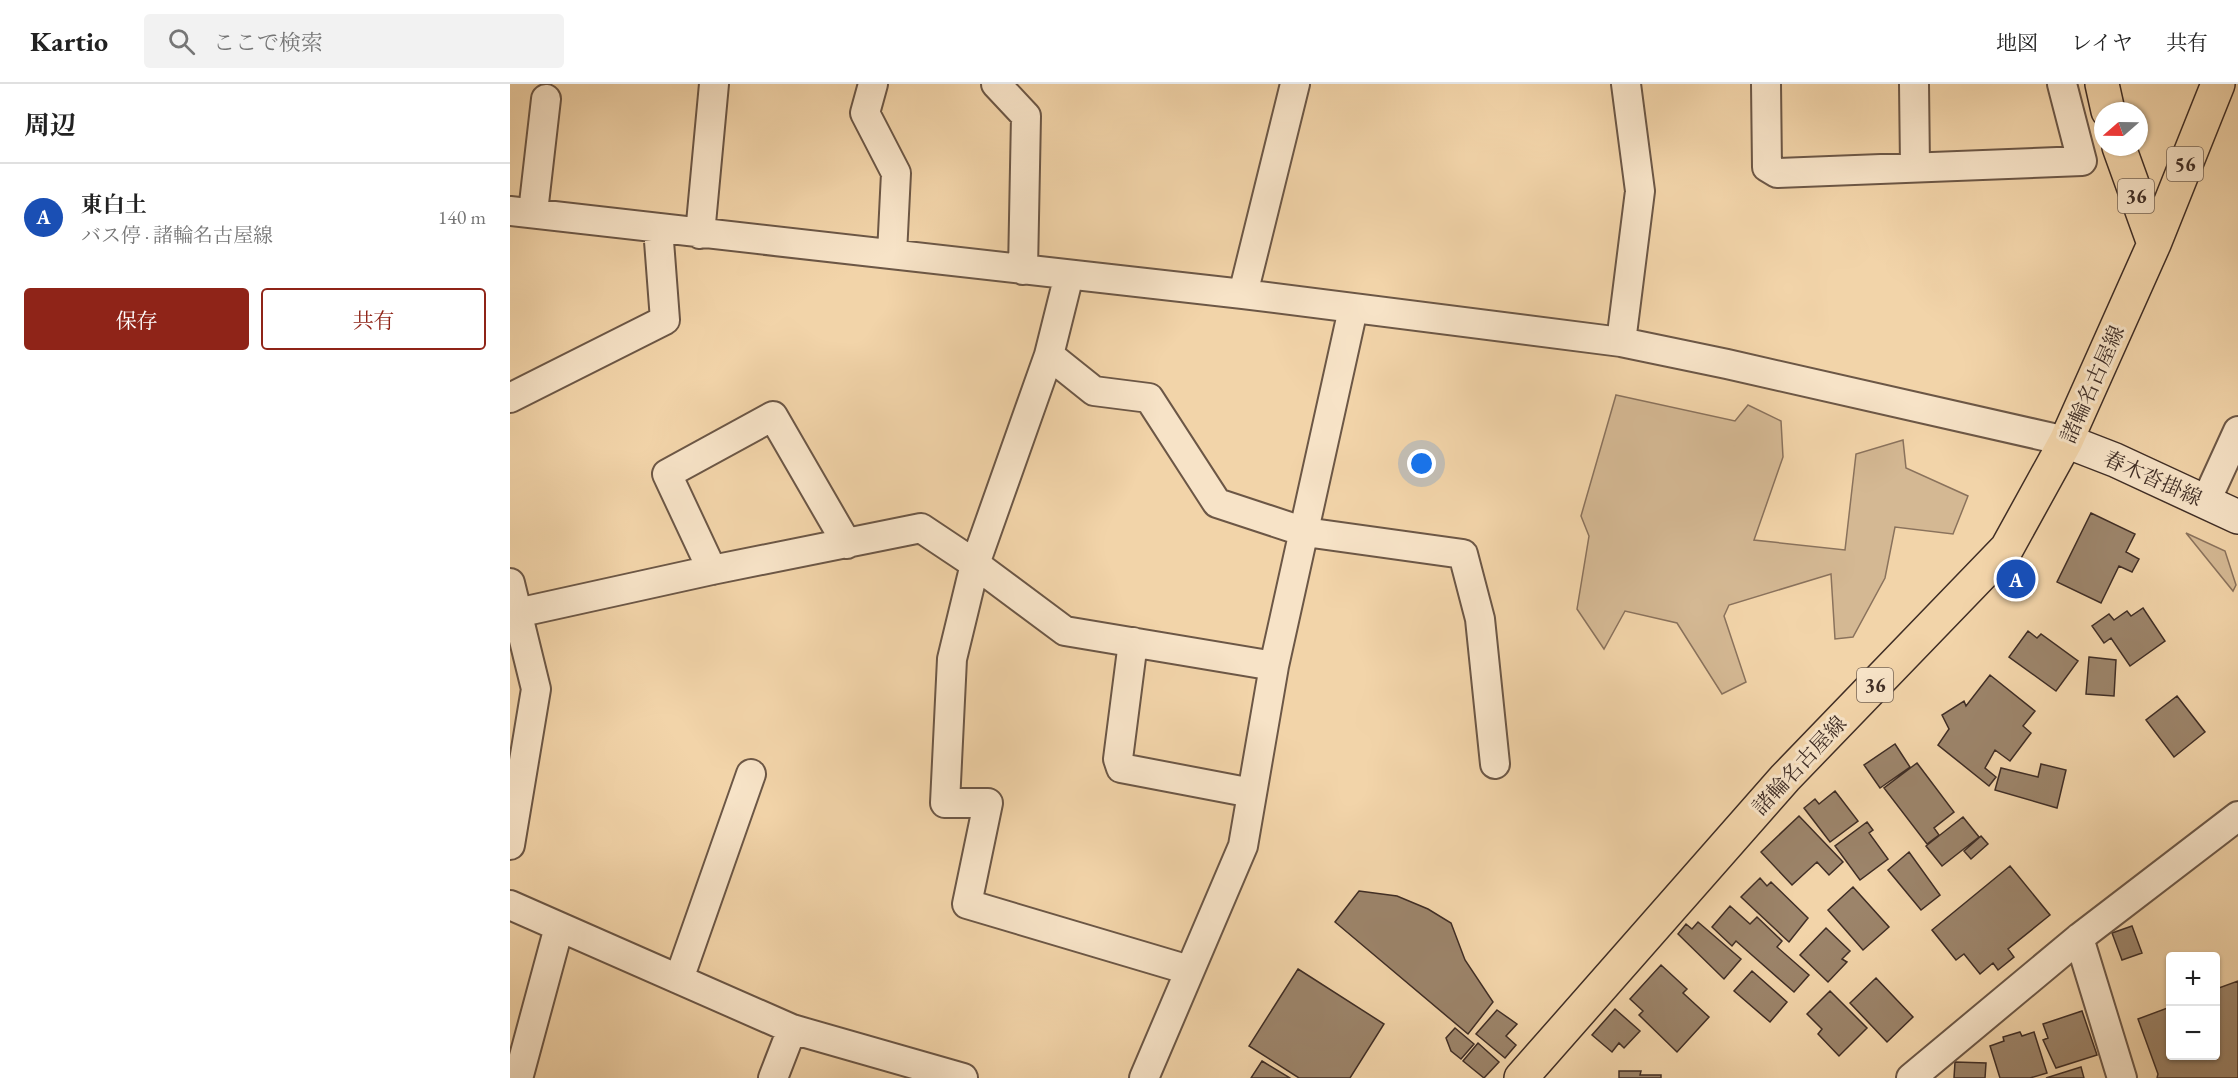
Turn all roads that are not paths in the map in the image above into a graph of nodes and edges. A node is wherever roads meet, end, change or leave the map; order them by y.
1 (714, 84) edge
2 (873, 84) edge
3 (996, 84) edge
4 (1295, 84) edge
5 (1626, 84) edge
6 (1766, 84) edge
7 (1914, 84) edge
8 (2062, 84) edge
9 (2102, 84) edge
10 (2218, 84) edge
11 (546, 99) dead end
12 (2106, 102) edge
13 (2101, 156) edge
14 (2122, 156) edge
15 (2082, 161) junction
16 (1915, 166) junction
17 (522, 212) edge
18 (658, 228) junction
19 (700, 234) junction
20 (2154, 244) junction
21 (892, 254) junction
22 (1023, 270) junction
23 (1069, 275) junction
24 (1242, 294) junction
25 (1353, 309) junction
26 (1621, 342) junction
27 (1049, 355) junction
28 (510, 398) edge
29 (2238, 431) edge
30 (2066, 441) junction
31 (2206, 501) junction
32 (2238, 517) edge
33 (1305, 532) junction
34 (847, 544) junction
35 (975, 564) junction
36 (712, 570) junction
37 (510, 583) edge
38 (517, 613) junction
39 (1133, 642) junction
40 (1274, 666) junction
41 (521, 704) edge
42 (1495, 764) dead end
43 (751, 774) dead end
44 (1252, 793) junction
45 (2238, 816) edge
46 (510, 845) edge
47 (510, 905) edge
48 (559, 927) junction
49 (2079, 938) junction
50 (1189, 970) junction
51 (679, 980) junction
52 (792, 1029) junction
53 (519, 1075) dead end
54 (773, 1078) edge
55 (963, 1078) edge
56 (1144, 1078) edge
57 (1521, 1078) edge
58 (1911, 1078) edge
59 (2122, 1078) edge

1 - 19 street
2 - 21 street
3 - 22 street
4 - 24 street
5 - 26 street
6 - 16 street
7 - 16 street
8 - 15 street
9 - 12 main road
10 - 20 main road, 56
11 - 17 street
13 - 15 street
14 - 20 main road, 36
15 - 16 street
17 - 18 street
18 - 19 street
18 - 28 street
19 - 21 street
20 - 30 main road, 諸輪名古屋線 / 36
21 - 22 street
22 - 23 street
23 - 24 street
23 - 27 street
24 - 25 street
25 - 26 street
25 - 33 street
26 - 30 street
27 - 33 street
27 - 35 street
29 - 31 street
30 - 31 main road, 春木沓掛線
30 - 57 main road, 諸輪名古屋線 / 36
31 - 32 main road, 春木沓掛線
33 - 40 street
33 - 42 street
34 - 35 street
34 - 36 street
34 - 36 street
35 - 39 street
35 - 50 street
36 - 38 street
37 - 38 street
38 - 41 street
39 - 40 street
39 - 44 street
40 - 44 street
41 - 46 street
43 - 51 street
44 - 50 street
45 - 49 street
47 - 48 street
48 - 51 street
48 - 53 street
49 - 58 street
49 - 59 street
50 - 56 street
51 - 52 street
52 - 54 street
52 - 55 street

